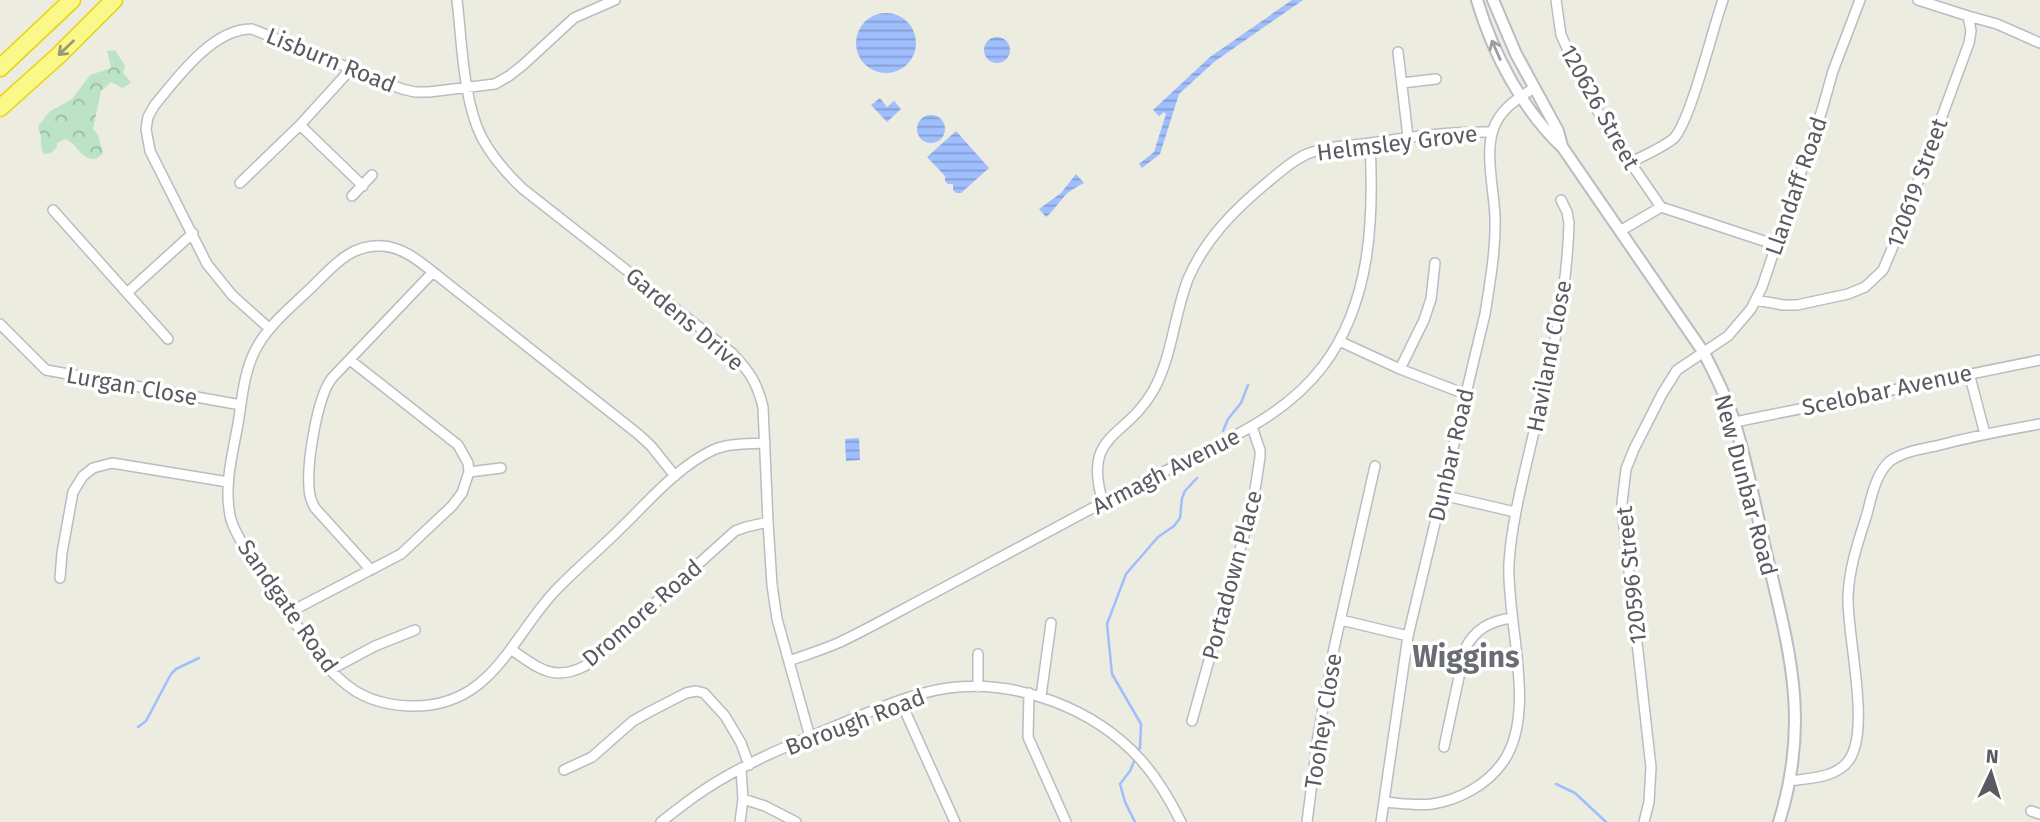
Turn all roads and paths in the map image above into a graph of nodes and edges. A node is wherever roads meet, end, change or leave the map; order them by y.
1 (72, 0) edge
2 (114, 0) edge
3 (457, 0) edge
4 (615, 0) edge
5 (1477, 0) edge
6 (1493, 0) edge
7 (1556, 0) edge
8 (1723, 0) edge
9 (1860, 0) edge
10 (1918, 0) edge
11 (1968, 16) junction
12 (2040, 43) edge
13 (1398, 52) dead end
14 (0, 68) edge
15 (351, 69) junction
16 (1436, 79) dead end
17 (1402, 83) junction
18 (467, 88) junction
19 (1534, 88) junction
20 (1521, 97) junction
21 (0, 108) edge
22 (300, 125) junction
23 (1492, 132) junction
24 (1408, 137) junction
25 (1370, 143) junction
26 (1563, 148) junction
27 (1629, 163) junction
28 (372, 176) dead end
29 (240, 183) dead end
30 (363, 186) junction
31 (352, 196) dead end
32 (1561, 200) dead end
33 (1661, 207) junction
34 (53, 210) dead end
35 (1620, 231) junction
36 (192, 233) junction
37 (1776, 245) junction
38 (1435, 262) dead end
39 (433, 272) junction
40 (128, 292) junction
41 (1756, 300) junction
42 (0, 324) edge
43 (270, 329) junction
44 (168, 339) dead end
45 (1339, 341) junction
46 (1704, 353) junction
47 (350, 360) junction
48 (2040, 360) edge
49 (1399, 369) junction
50 (1969, 373) junction
51 (1465, 394) junction
52 (241, 405) junction
53 (1734, 422) junction
54 (2040, 425) edge
55 (1252, 427) junction
56 (1985, 434) junction
57 (765, 443) junction
58 (1375, 466) dead end
59 (501, 468) dead end
60 (469, 472) junction
61 (675, 476) junction
62 (228, 482) junction
63 (1442, 495) junction
64 (1103, 503) junction
65 (1515, 512) junction
66 (768, 522) junction
67 (372, 570) junction
68 (60, 578) dead end
69 (288, 613) junction
70 (1512, 618) junction
71 (1341, 620) junction
72 (1051, 623) dead end
73 (415, 630) dead end
74 (1408, 636) junction
75 (512, 650) junction
76 (978, 654) dead end
77 (789, 661) junction
78 (330, 670) junction
79 (978, 687) junction
80 (1029, 693) junction
81 (1041, 696) junction
82 (900, 700) junction
83 (1192, 721) dead end
84 (810, 737) junction
85 (1444, 747) dead end
86 (745, 767) junction
87 (564, 769) dead end
88 (1790, 781) junction
89 (743, 799) junction
90 (1384, 802) junction
91 (661, 822) edge
92 (740, 822) edge
93 (796, 822) edge
94 (955, 822) edge
95 (1066, 822) edge
96 (1181, 822) edge
97 (1307, 822) edge
98 (1381, 822) edge
99 (1644, 822) edge
100 (1779, 822) edge

1 - 14 highway
2 -> 21 highway
3 - 18 street, Gardens Drive
4 - 18 street, Lisburn Road
20 -> 5 street
6 - 19 street
7 - 27 street, 120626 Street
8 - 27 street
9 - 37 street, Llandaff Road
10 - 11 street
11 - 12 street
11 - 41 street, 120619 Street
13 - 17 street
15 - 18 street, Lisburn Road
15 - 22 street
15 - 36 street, Lisburn Road
16 - 17 street
17 - 24 street
18 - 57 street, Gardens Drive
19 - 20 street
19 - 26 street, New Dunbar Road
20 - 23 street
20 - 26 street, New Dunbar Road
22 - 29 street
22 - 30 street
23 - 24 street, Helmsley Grove
23 - 51 street, Dunbar Road
24 - 25 street, Helmsley Grove
25 - 45 street, Armagh Avenue
25 - 64 street, Helmsley Grove
26 - 35 street, New Dunbar Road
27 - 33 street, 120626 Street
28 - 30 street
30 - 31 street
32 - 65 street, Haviland Close
33 - 35 street
33 - 37 street
34 - 40 street
35 - 46 street, New Dunbar Road
36 - 40 street
36 - 43 street, Lisburn Road
37 - 41 street, Llandaff Road
38 - 49 street
39 - 43 street, Sandgate Road
39 - 47 street
39 - 61 street, Sandgate Road
40 - 44 street
41 - 46 street, Llandaff Road
42 - 52 street, Lurgan Close
43 - 52 street, Sandgate Road
45 - 49 street
45 - 55 street, Armagh Avenue
46 - 53 street, New Dunbar Road
46 - 99 street, 120596 Street
47 - 60 street
47 - 67 street
48 - 50 street, Scelobar Avenue
49 - 51 street
50 - 53 street, Scelobar Avenue
50 - 56 street
51 - 63 street, Dunbar Road
52 - 62 street, Sandgate Road
53 - 88 street, New Dunbar Road
54 - 56 street
55 - 64 street, Armagh Avenue
55 - 83 street, Portadown Place
56 - 88 street
57 - 61 street, Sandgate Road
57 - 66 street, Gardens Drive
58 - 71 street, Toohey Close
59 - 60 street
60 - 67 street
61 - 75 street, Sandgate Road
62 - 68 street
62 - 69 street, Sandgate Road
63 - 65 street
63 - 74 street, Dunbar Road
64 - 77 street, Armagh Avenue
65 - 70 street, Haviland Close
66 - 75 street, Dromore Road
66 - 77 street, Gardens Drive
67 - 69 street
69 - 78 street, Sandgate Road
70 - 85 street
70 - 90 street, Haviland Close
71 - 74 street, Toohey Close
71 - 97 street, Toohey Close
72 - 81 street
73 - 78 street
74 - 90 street, Dunbar Road
75 - 78 street, Sandgate Road
76 - 79 street
77 - 84 street, Gardens Drive
79 - 80 street, Borough Road
79 - 82 street, Borough Road
80 - 81 street, Borough Road
80 - 95 street
81 - 96 street, Borough Road
82 - 84 street, Borough Road
82 - 94 street
84 - 86 street, Borough Road
86 - 87 street
86 - 89 street
86 - 91 street, Borough Road
88 - 100 street, New Dunbar Road
89 - 92 street
89 - 93 street
90 - 98 street, Dunbar Road

